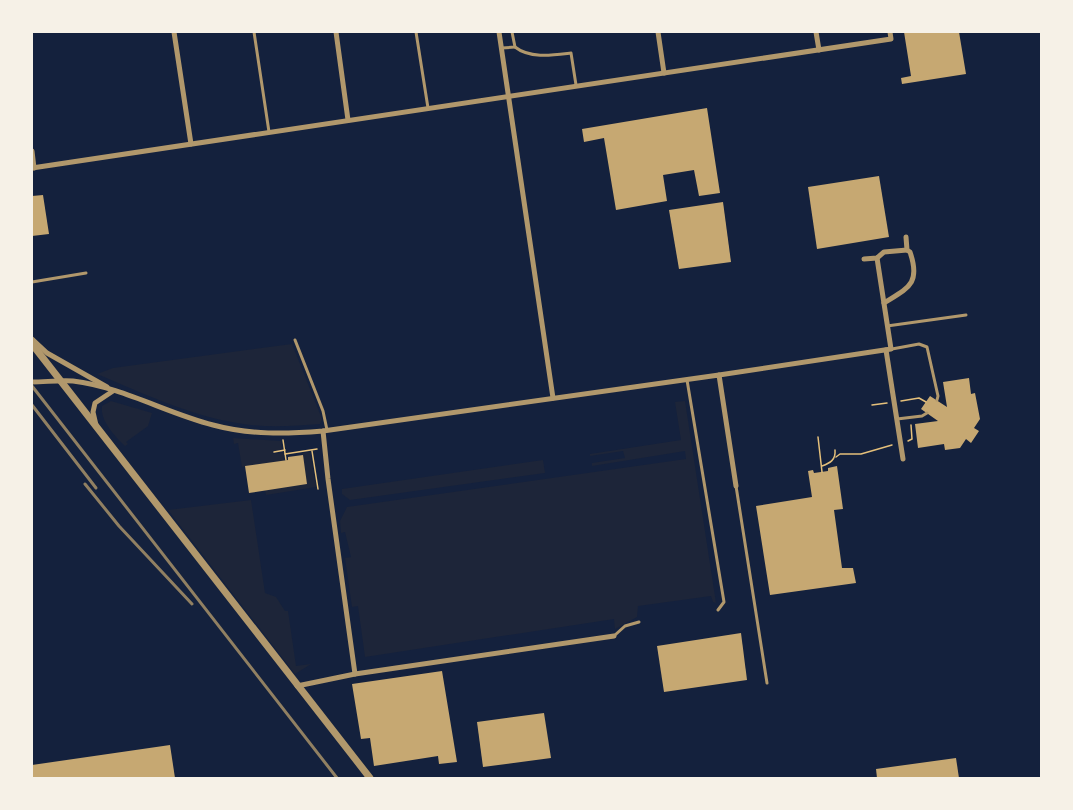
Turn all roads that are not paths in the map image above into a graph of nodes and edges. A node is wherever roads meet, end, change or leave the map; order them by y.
1 (174, 32) edge
2 (254, 32) edge
3 (336, 32) edge
4 (416, 32) edge
5 (499, 32) edge
6 (512, 32) edge
7 (658, 32) edge
8 (816, 32) edge
9 (890, 32) edge
10 (515, 47) junction
11 (502, 48) junction
12 (819, 50) junction
13 (664, 73) junction
14 (576, 86) junction
15 (509, 96) junction
16 (428, 108) junction
17 (348, 120) junction
18 (269, 132) junction
19 (190, 144) junction
20 (32, 151) edge
21 (33, 168) edge
22 (906, 237) dead end
23 (907, 250) junction
24 (877, 258) junction
25 (864, 259) dead end
26 (86, 273) dead end
27 (32, 282) edge
28 (884, 303) junction
29 (966, 315) dead end
30 (887, 326) junction
31 (32, 339) edge
32 (295, 340) dead end
33 (32, 344) edge
34 (888, 350) junction
35 (718, 375) junction
36 (687, 379) junction
37 (61, 381) junction
38 (32, 382) edge
39 (113, 391) junction
40 (553, 398) junction
41 (936, 400) dead end
42 (927, 413) dead end
43 (897, 419) junction
44 (97, 429) junction
45 (325, 431) junction
46 (903, 459) dead end
47 (736, 486) joint
48 (718, 610) dead end
49 (639, 622) dead end
50 (614, 636) joint
51 (355, 675) junction
52 (767, 684) dead end
53 (297, 686) junction
54 (370, 778) edge

1 - 19 street
2 - 18 lane
3 - 17 street
4 - 16 lane
5 - 11 street
6 - 10 lane
7 - 13 street
8 - 12 street
9 - 12 street
10 - 11 lane
10 - 14 lane
11 - 15 street
12 - 13 street
13 - 14 street
14 - 15 street
15 - 16 street
15 - 40 street
16 - 17 street
17 - 18 street
18 - 19 street
19 - 21 street
20 - 21 street
22 - 23 street
23 - 24 street
23 - 28 street
24 - 25 street
24 - 28 street
26 - 27 lane
28 - 30 street
29 - 30 lane
30 - 34 street
31 - 39 street
32 - 45 lane
33 - 37 street
34 - 35 street
34 - 41 lane
34 - 43 street
35 - 36 street
35 - 47 street
36 - 40 street
36 - 48 lane
37 - 38 street
37 - 39 street
37 - 44 street
39 - 44 street
39 - 45 street
40 - 45 street
42 - 43 lane
43 - 46 street
44 - 53 street
45 - 51 street
47 - 52 lane
49 - 50 lane
50 - 51 street
51 - 53 street
53 - 54 street

